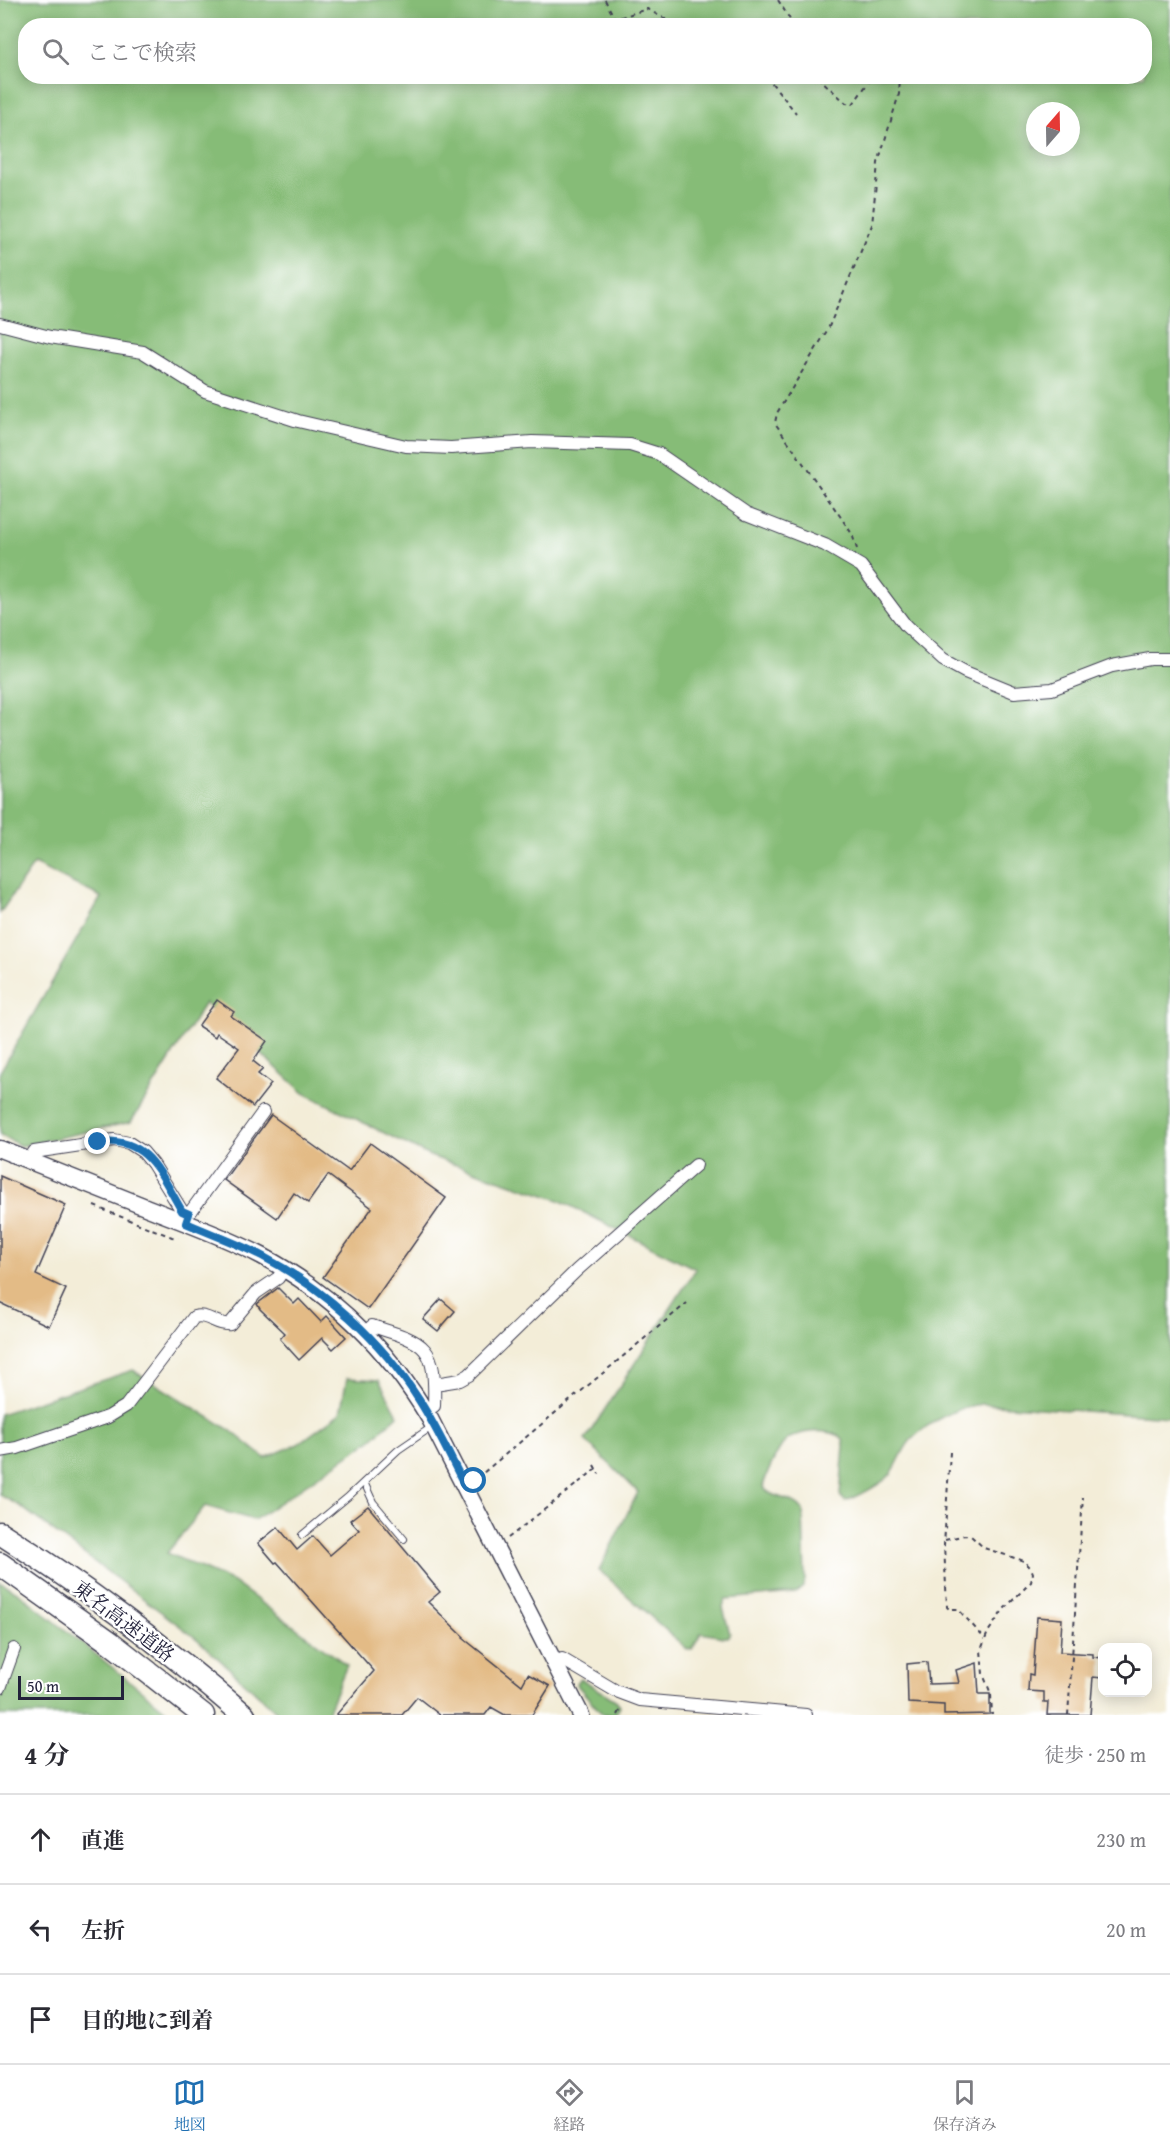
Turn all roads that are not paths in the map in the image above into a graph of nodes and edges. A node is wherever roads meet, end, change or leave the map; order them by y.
1 (0, 324) edge
2 (1170, 658) edge
3 (263, 1112) dead end
4 (0, 1149) edge
5 (30, 1161) junction
6 (696, 1165) dead end
7 (187, 1219) junction
8 (284, 1269) junction
9 (365, 1332) junction
10 (435, 1384) junction
11 (430, 1418) junction
12 (0, 1451) edge
13 (363, 1482) junction
14 (0, 1533) edge
15 (302, 1535) dead end
16 (404, 1539) dead end
17 (0, 1564) edge
18 (14, 1649) dead end
19 (554, 1663) junction
20 (0, 1688) edge
21 (204, 1715) edge
22 (243, 1715) edge
23 (580, 1715) edge
24 (806, 1715) edge

1 - 2 street
3 - 7 street
4 - 5 street
5 - 7 street
5 - 7 street
6 - 10 street
7 - 8 street
8 - 9 street
8 - 12 street
9 - 10 street
9 - 11 street
10 - 11 street
11 - 13 lane
11 - 19 street
13 - 15 lane
13 - 16 lane
14 - 22 highway, 東名高速道路
17 - 21 highway, 東名高速道路
18 - 20 street
19 - 23 street
19 - 24 street

